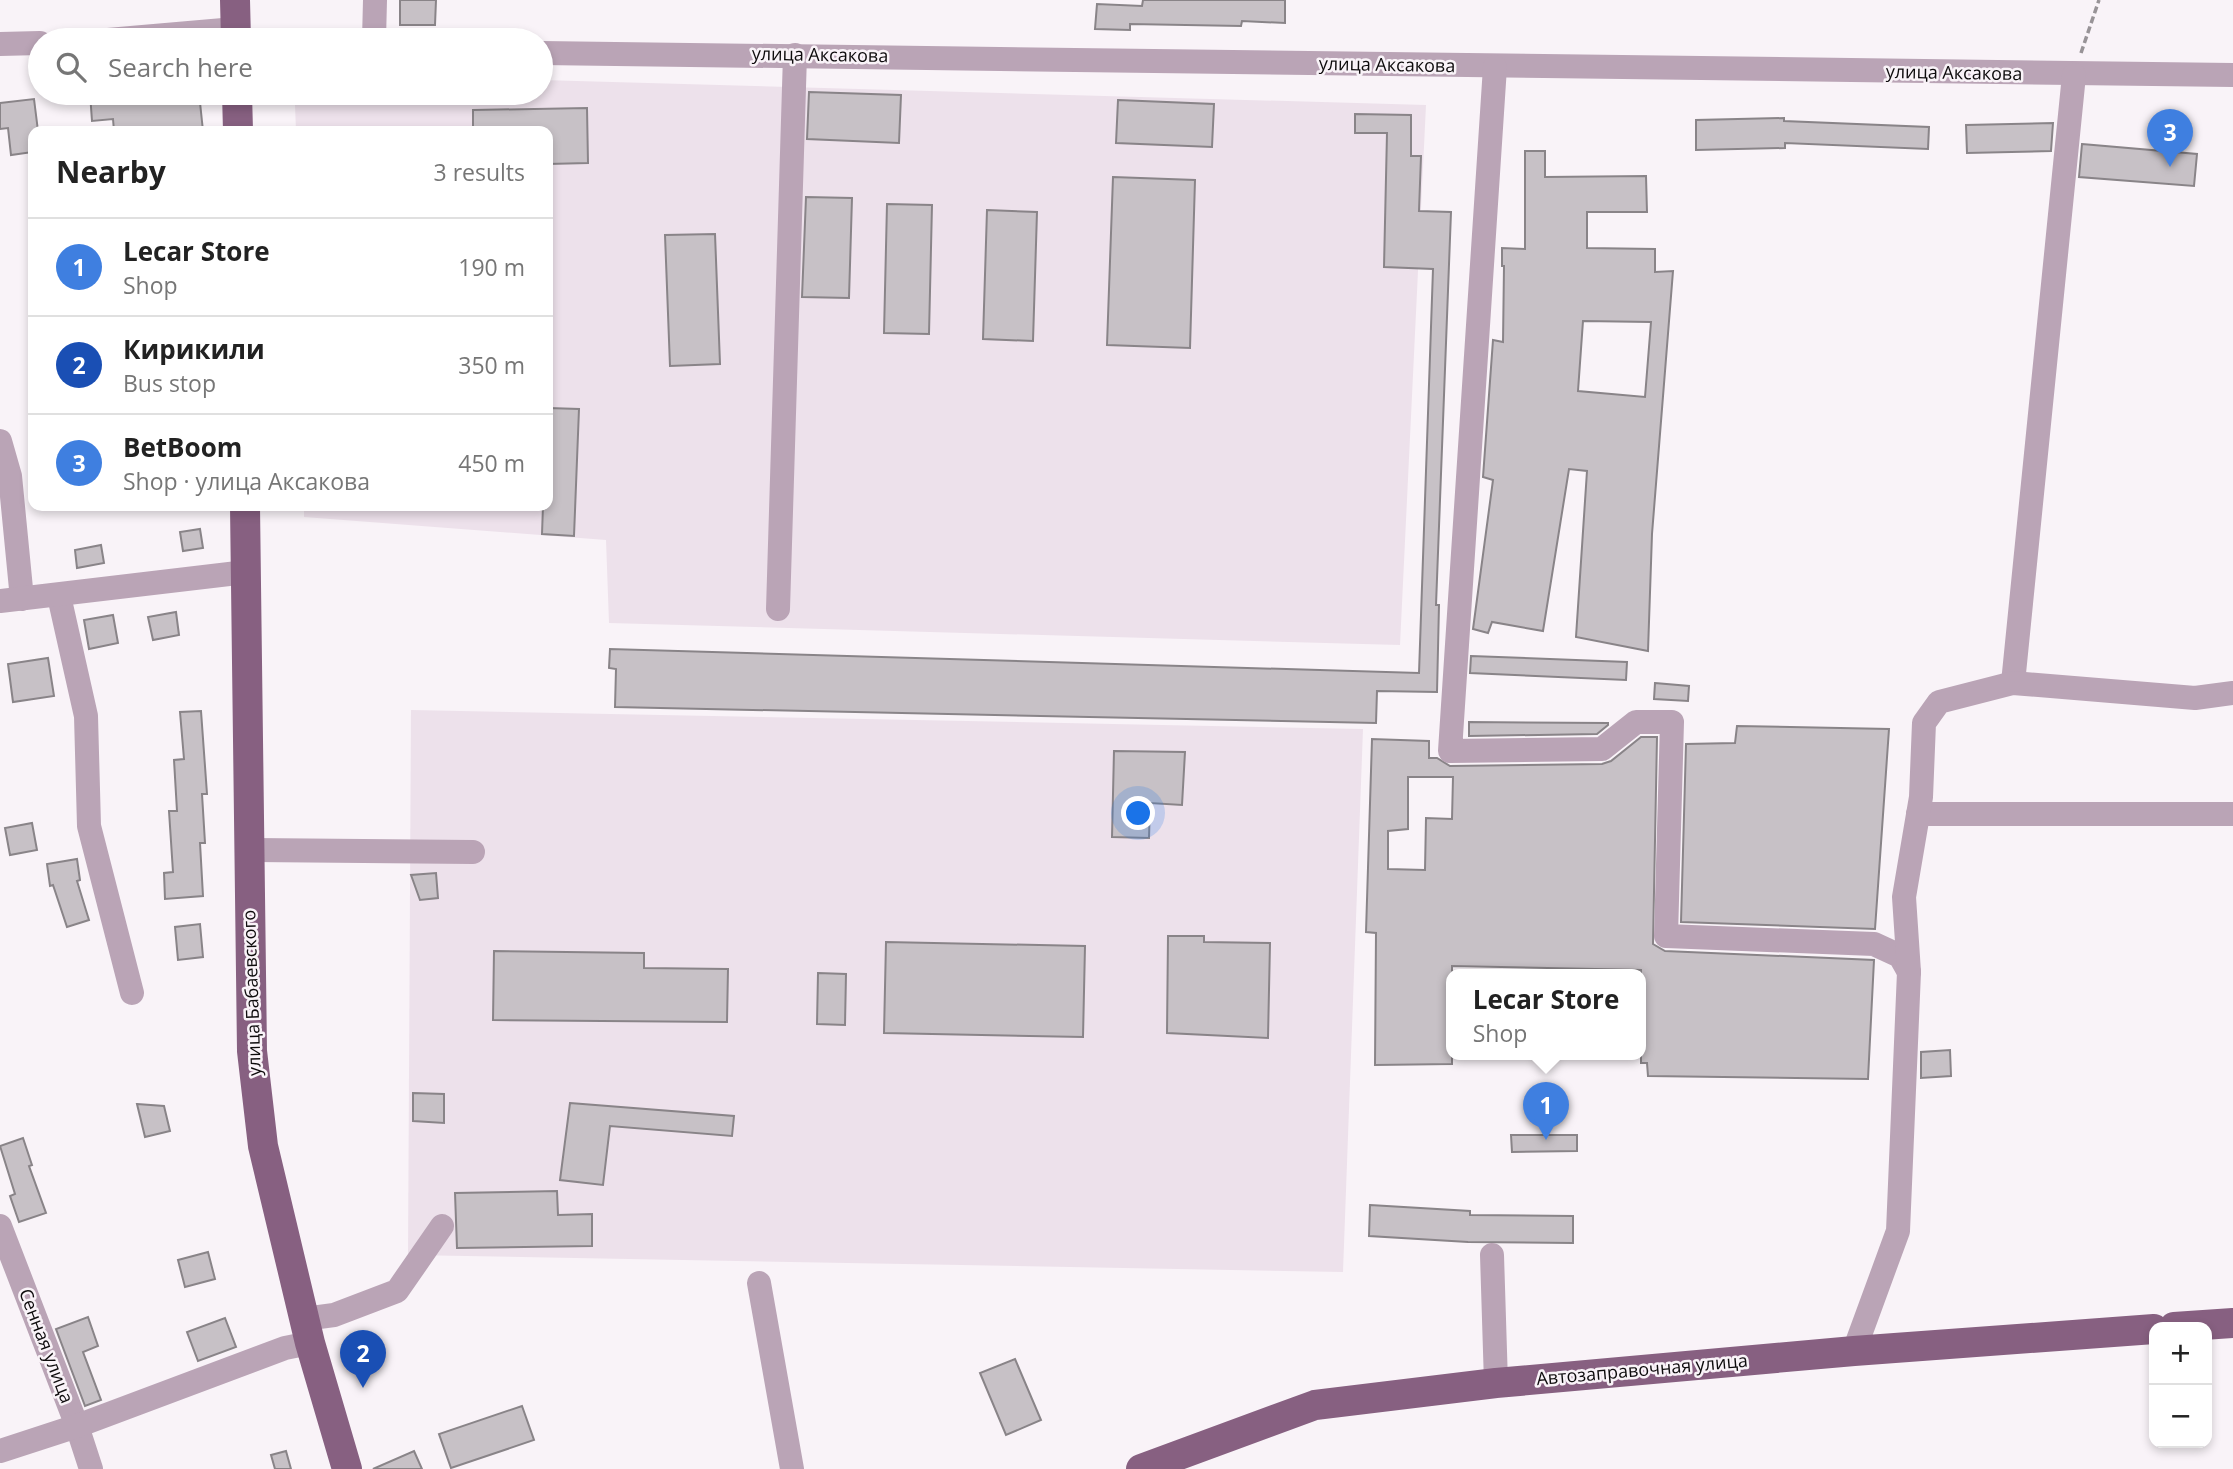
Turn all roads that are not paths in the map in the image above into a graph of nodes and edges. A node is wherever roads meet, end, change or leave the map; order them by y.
1 (374, 0) edge
2 (235, 23) edge
3 (198, 28) edge
4 (374, 28) edge
5 (28, 43) edge
6 (0, 44) edge
7 (553, 52) edge
8 (795, 55) junction
9 (1495, 67) junction
10 (2074, 75) junction
11 (2233, 75) edge
12 (237, 105) edge
13 (238, 126) edge
14 (0, 441) edge
15 (246, 511) edge
16 (246, 572) junction
17 (60, 596) junction
18 (11, 600) edge
19 (778, 609) dead end
20 (2013, 683) junction
21 (2233, 693) edge
22 (1918, 814) junction
23 (2233, 814) edge
24 (248, 850) junction
25 (473, 852) dead end
26 (1909, 972) junction
27 (132, 993) dead end
28 (0, 1226) edge
29 (442, 1226) dead end
30 (1492, 1255) dead end
31 (759, 1283) dead end
32 (2233, 1323) edge
33 (2212, 1324) edge
34 (2149, 1329) edge
35 (307, 1331) junction
36 (1854, 1351) junction
37 (1496, 1382) junction
38 (77, 1426) junction
39 (0, 1451) edge
40 (91, 1469) edge
41 (346, 1469) edge
42 (792, 1469) edge
43 (1141, 1469) edge

1 - 4 street
2 - 3 street
5 - 6 street
7 - 8 street, улица Аксакова
8 - 9 street, улица Аксакова
8 - 19 street
9 - 10 street, улица Аксакова
9 - 26 street
10 - 11 street, улица Аксакова
10 - 20 street
12 - 13 main road
14 - 18 street
15 - 16 main road, улица Бабаевского
16 - 17 street
16 - 24 main road, улица Бабаевского
17 - 18 street
17 - 27 street
20 - 21 street
20 - 22 street
22 - 23 street
22 - 26 street
24 - 25 street
24 - 35 main road, улица Бабаевского
26 - 36 street
28 - 38 street, Сенная улица
29 - 35 street
30 - 37 street
31 - 42 street
32 - 33 main road
34 - 36 main road, Автозаправочная улица
35 - 38 street
35 - 41 main road, улица Бабаевского
36 - 37 main road, Автозаправочная улица
37 - 43 main road, Автозаправочная улица
38 - 39 street
38 - 40 street, Сенная улица

